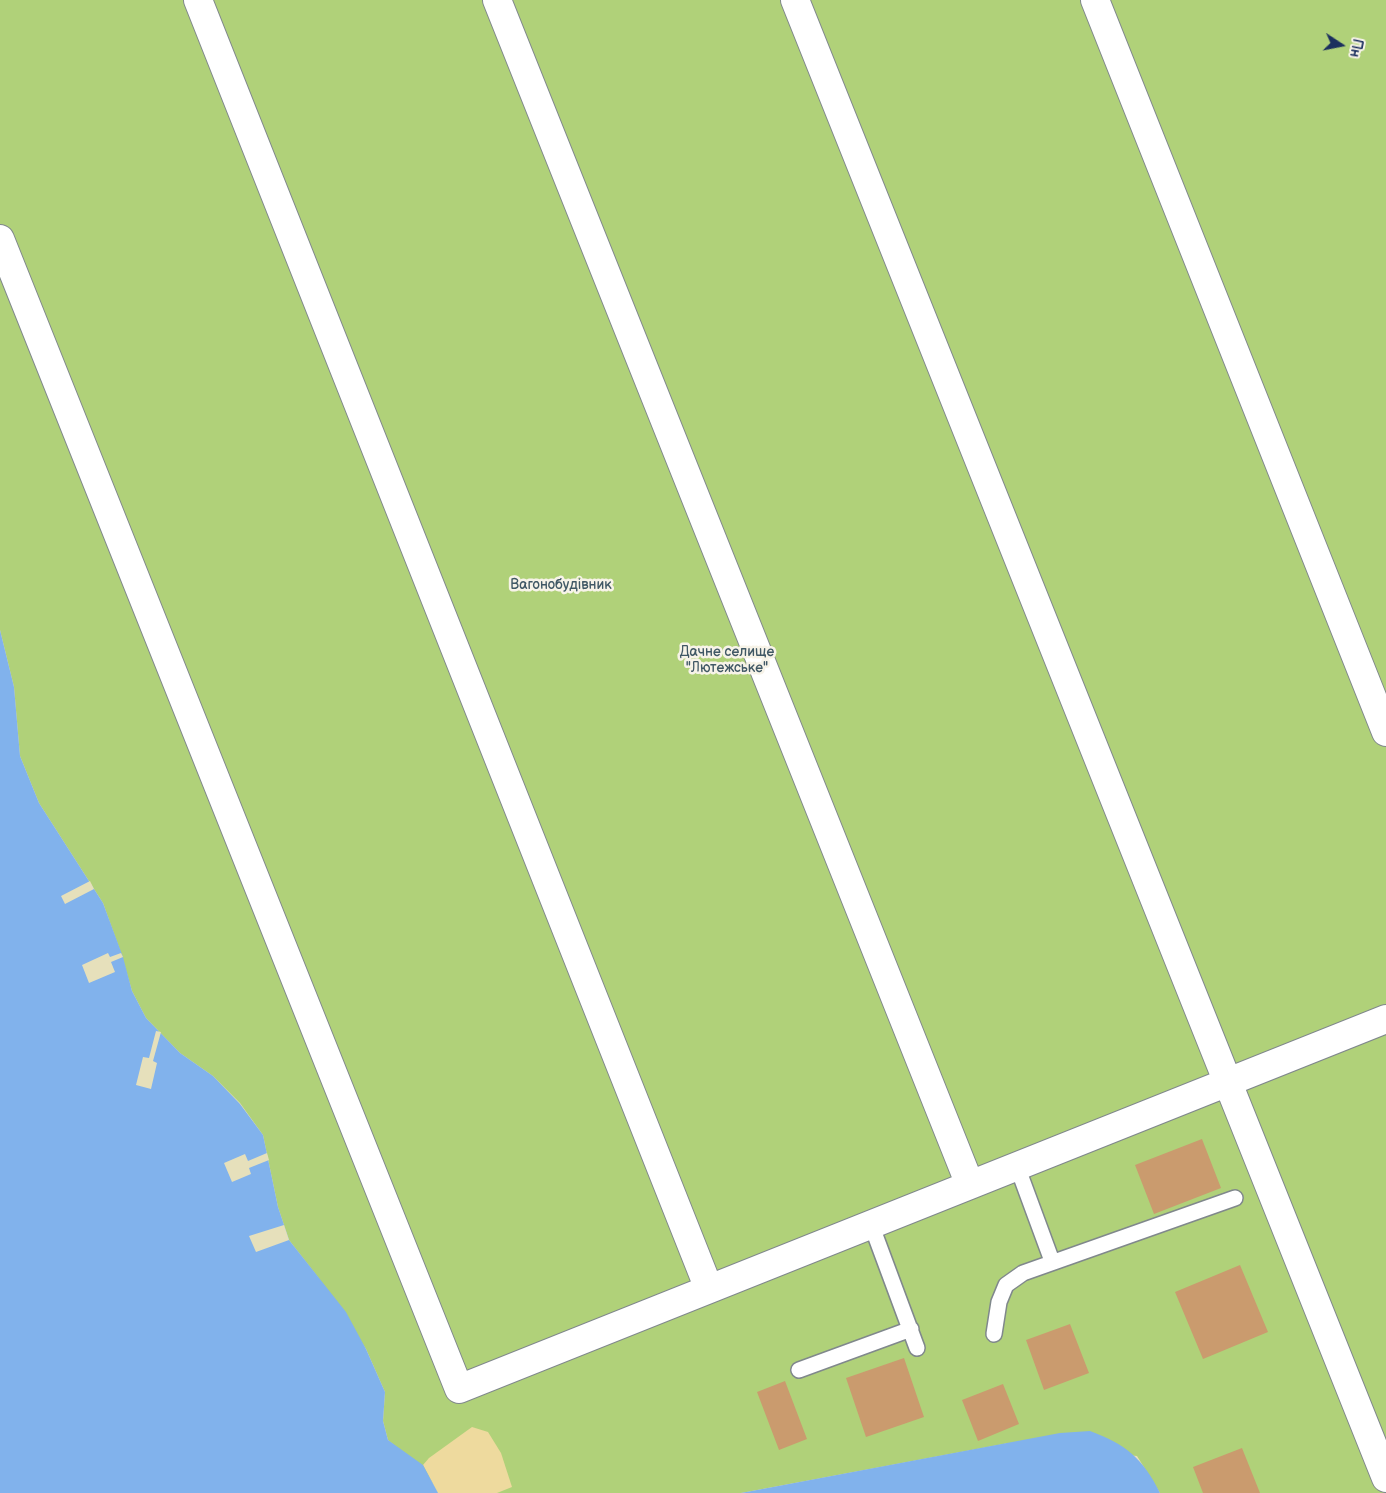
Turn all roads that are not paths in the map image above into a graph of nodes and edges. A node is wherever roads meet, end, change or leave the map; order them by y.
1 (198, 0) edge
2 (496, 0) edge
3 (795, 0) edge
4 (1095, 0) edge
5 (0, 239) edge
6 (1386, 732) edge
7 (1386, 1019) edge
8 (1228, 1082) junction
9 (1017, 1166) junction
10 (970, 1185) junction
11 (1235, 1198) dead end
12 (871, 1224) junction
13 (1052, 1261) junction
14 (709, 1289) junction
15 (911, 1329) junction
16 (994, 1334) dead end
17 (917, 1348) dead end
18 (799, 1370) dead end
19 (1386, 1478) edge

1 - 14 street
2 - 10 street
3 - 8 street
4 - 6 street
5 - 14 street
7 - 8 street
8 - 9 street
8 - 19 street
9 - 10 street
9 - 13 lane
10 - 12 street
11 - 13 lane
12 - 14 street
12 - 15 lane
13 - 16 lane
15 - 17 lane
15 - 18 lane

